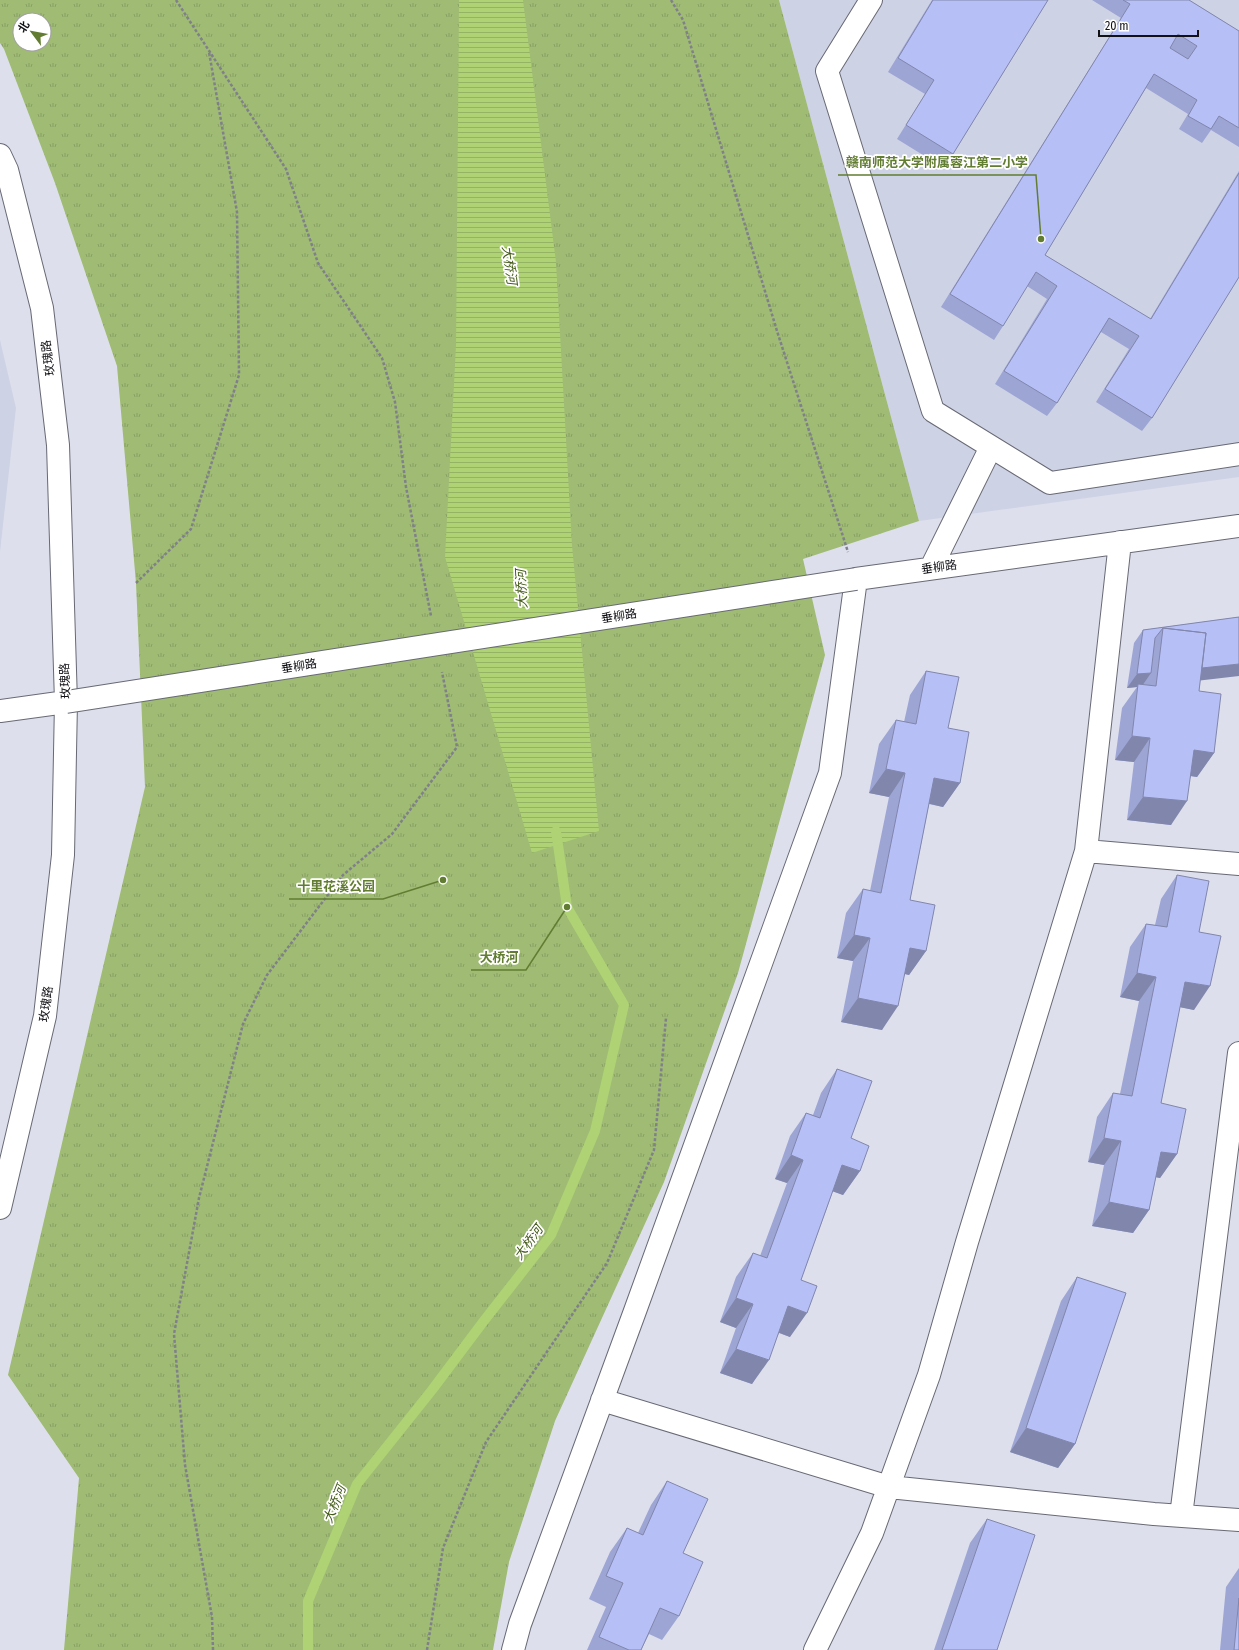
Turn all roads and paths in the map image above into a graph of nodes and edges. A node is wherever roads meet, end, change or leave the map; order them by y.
1 (176, 0) edge
2 (671, 0) edge
3 (871, 0) edge
4 (208, 50) junction
5 (0, 155) edge
6 (991, 447) junction
7 (1239, 454) edge
8 (1239, 526) edge
9 (1120, 542) junction
10 (931, 568) junction
11 (856, 579) junction
12 (136, 583) dead end
13 (431, 617) dead end
14 (442, 670) dead end
15 (66, 702) junction
16 (0, 710) edge
17 (1086, 851) junction
18 (1239, 864) edge
19 (666, 1018) dead end
20 (1239, 1053) edge
21 (1230, 1194) edge
22 (0, 1208) edge
23 (602, 1400) junction
24 (889, 1487) junction
25 (1181, 1516) junction
26 (1239, 1520) edge
27 (213, 1650) edge
28 (427, 1650) edge
29 (514, 1650) edge
30 (815, 1650) edge

1 - 4 path
2 - 11 path
3 - 6 street
4 - 12 path
4 - 13 path
5 - 15 street, 玫瑰路
6 - 7 street
6 - 10 street
8 - 9 street, 垂柳路
9 - 10 street, 垂柳路
9 - 17 street
10 - 11 street, 垂柳路
11 - 15 street, 垂柳路, bridge
11 - 23 street
14 - 27 path
15 - 16 street, 垂柳路
15 - 22 street, 玫瑰路
17 - 18 street
17 - 24 street
19 - 28 path
20 - 21 street
21 - 25 street
23 - 24 street
23 - 29 street
24 - 25 street
24 - 30 street
25 - 26 street

